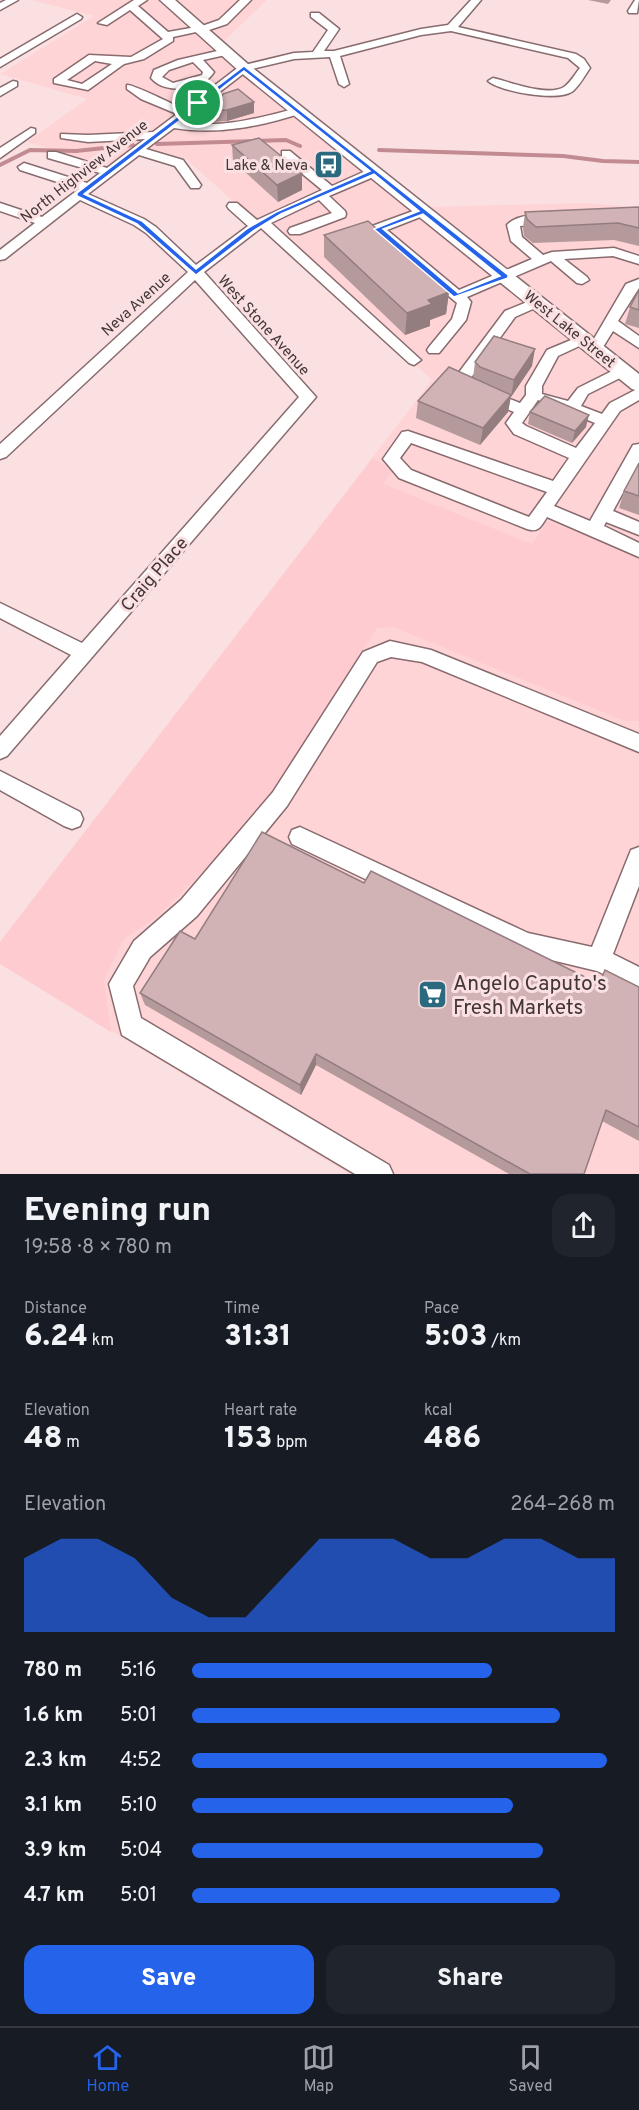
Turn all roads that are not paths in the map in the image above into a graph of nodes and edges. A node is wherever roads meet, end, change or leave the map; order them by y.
1 (13, 0) edge
2 (142, 0) edge
3 (167, 0) edge
4 (246, 0) edge
5 (476, 0) edge
6 (131, 5) junction
7 (0, 7) edge
8 (315, 15) dead end
9 (77, 17) dead end
10 (103, 22) dead end
11 (451, 28) junction
12 (199, 29) junction
13 (165, 36) junction
14 (226, 52) junction
15 (317, 54) junction
16 (334, 54) junction
17 (197, 60) junction
18 (120, 63) junction
19 (0, 64) edge
20 (244, 68) junction
21 (494, 81) dead end
22 (13, 84) dead end
23 (344, 84) dead end
24 (174, 86) junction
25 (131, 87) dead end
26 (0, 93) edge
27 (198, 103) junction
28 (298, 111) junction
29 (185, 113) junction
30 (171, 124) junction
31 (31, 131) dead end
32 (65, 136) dead end
33 (156, 136) junction
34 (137, 150) junction
35 (1, 151) edge
36 (286, 154) dead end
37 (52, 155) dead end
38 (24, 166) dead end
39 (109, 172) junction
40 (374, 172) junction
41 (195, 185) dead end
42 (84, 191) junction
43 (325, 192) junction
44 (233, 206) dead end
45 (0, 207) edge
46 (424, 211) junction
47 (561, 219) edge
48 (44, 222) junction
49 (259, 224) junction
50 (378, 229) junction
51 (295, 231) dead end
52 (357, 237) edge
53 (0, 256) edge
54 (547, 258) junction
55 (639, 260) edge
56 (196, 272) junction
57 (505, 277) junction
58 (582, 280) dead end
59 (639, 283) edge
60 (457, 296) junction
61 (537, 302) junction
62 (611, 323) junction
63 (639, 343) edge
64 (589, 344) junction
65 (434, 350) dead end
66 (414, 360) dead end
67 (623, 371) junction
68 (639, 384) edge
69 (639, 393) edge
70 (534, 395) junction
71 (308, 398) joint
72 (572, 408) junction
73 (523, 410) junction
74 (605, 421) junction
75 (639, 449) edge
76 (0, 453) edge
77 (579, 456) junction
78 (557, 489) junction
79 (544, 509) junction
80 (598, 522) junction
81 (639, 529) edge
82 (639, 550) edge
83 (0, 610) edge
84 (84, 653) junction
85 (639, 743) edge
86 (0, 750) edge
87 (0, 780) edge
88 (72, 819) dead end
89 (300, 837) dead end
90 (639, 857) edge
91 (598, 960) junction
92 (639, 979) edge
93 (380, 1174) edge

1 - 7 street
2 - 6 street
3 - 12 main road, West Lake Street
4 - 12 street
5 - 11 street
6 - 10 street
6 - 13 street
8 - 15 street
9 - 19 street
11 - 16 street
11 - 21 street
12 - 13 street
12 - 14 main road, West Lake Street
13 - 18 street
14 - 17 street
14 - 20 main road, West Lake Street
15 - 16 street
15 - 20 street
16 - 23 street
17 - 24 street
17 - 24 street
18 - 18 street
20 - 27 street, North Highview Avenue
20 - 28 main road, West Lake Street
22 - 26 street
24 - 27 street
25 - 29 street
27 - 29 street, North Highview Avenue
28 - 30 street
28 - 40 main road, West Lake Street
29 - 30 street, North Highview Avenue
30 - 33 street, North Highview Avenue
31 - 35 street
32 - 33 street
33 - 34 street, North Highview Avenue
34 - 39 street, North Highview Avenue
34 - 41 street
36 - 43 street
37 - 39 street
38 - 42 street, West Stone Avenue
39 - 42 street, North Highview Avenue
40 - 43 street, Neva Avenue
40 - 46 main road, West Lake Street
42 - 48 street, North Highview Avenue
42 - 56 street, West Stone Avenue
43 - 49 street, Neva Avenue
43 - 51 street
44 - 49 street
45 - 48 street
46 - 50 street
46 - 57 main road, West Lake Street
47 - 54 street
48 - 53 street, North Highview Avenue
49 - 56 street, Neva Avenue
49 - 66 street
50 - 52 street
50 - 60 street
54 - 55 street
54 - 57 street
54 - 58 street
56 - 71 street, West Stone Avenue
56 - 76 street, Neva Avenue
57 - 60 street
57 - 61 main road, West Lake Street
59 - 62 street
60 - 65 street
61 - 64 main road, West Lake Street
61 - 73 street
62 - 63 street
62 - 64 street
64 - 67 main road, West Lake Street
64 - 70 street
67 - 68 main road, West Lake Street
67 - 72 street
69 - 74 street
70 - 72 street
70 - 73 street
71 - 84 street, Craig Place
72 - 74 street
73 - 77 street
74 - 77 street
75 - 80 street
77 - 78 street
78 - 79 street
78 - 79 street
79 - 80 street
80 - 81 street
80 - 82 street
83 - 84 street
84 - 86 street, Craig Place
85 - 93 street
87 - 88 street
89 - 91 street
90 - 91 street
91 - 92 street

